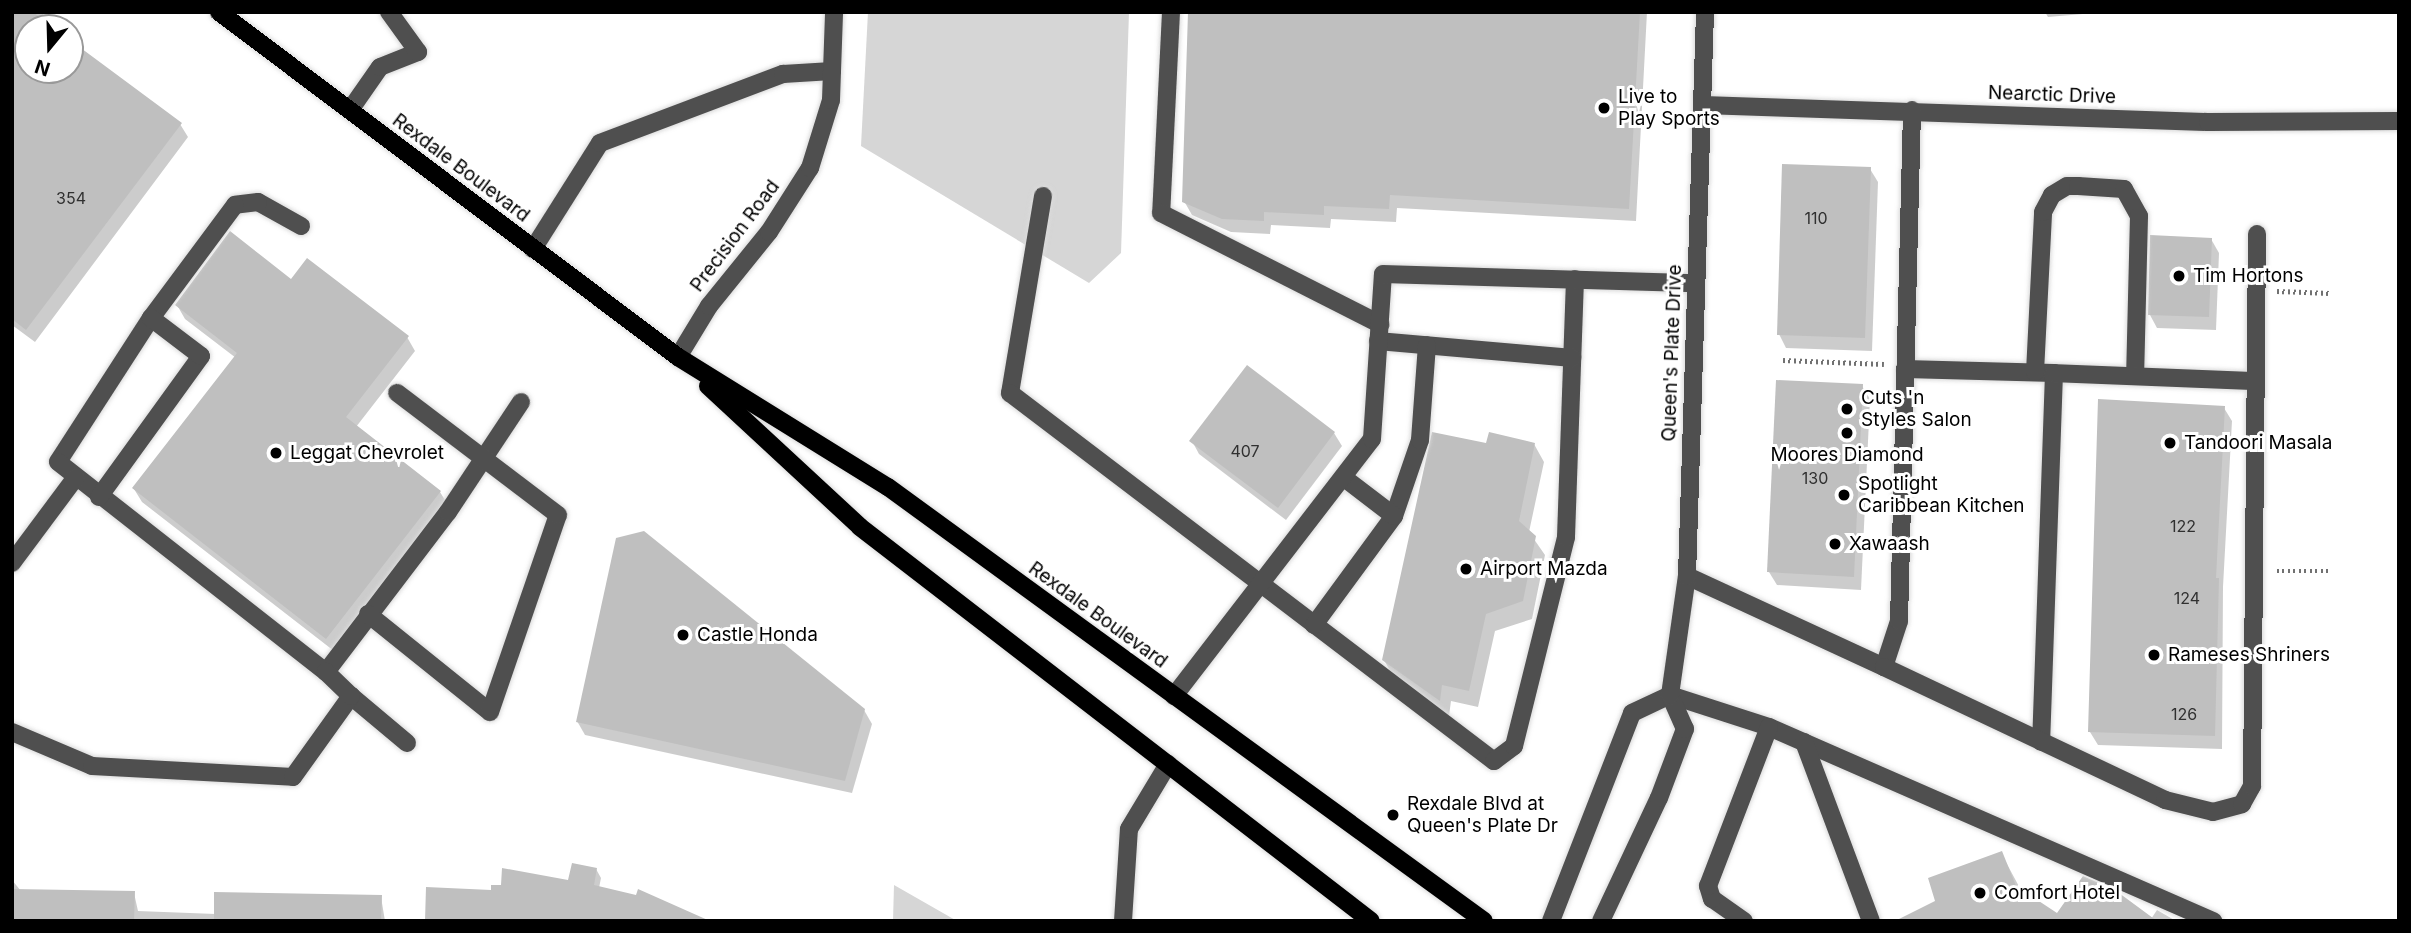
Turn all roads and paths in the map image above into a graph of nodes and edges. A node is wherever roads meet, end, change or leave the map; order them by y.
1 (388, 12) edge
2 (834, 12) edge
3 (1171, 12) edge
4 (1705, 12) edge
5 (224, 14) edge
6 (832, 71) junction
7 (1703, 105) junction
8 (350, 110) junction
9 (1912, 110) junction
10 (2399, 121) edge
11 (1043, 196) dead end
12 (301, 226) dead end
13 (2257, 234) dead end
14 (533, 249) junction
15 (1575, 279) junction
16 (1695, 283) junction
17 (2257, 291) junction
18 (2329, 293) dead end
19 (151, 318) junction
20 (1379, 332) junction
21 (1427, 345) junction
22 (678, 357) junction
23 (1572, 358) junction
24 (1783, 360) dead end
25 (1905, 367) junction
26 (2035, 373) junction
27 (2054, 373) junction
28 (2135, 376) junction
29 (2256, 382) junction
30 (397, 393) dead end
31 (521, 401) dead end
32 (483, 459) junction
33 (76, 477) junction
34 (1343, 477) junction
35 (99, 497) junction
36 (1394, 516) junction
37 (12, 563) edge
38 (2254, 571) junction
39 (2329, 571) dead end
40 (1687, 576) junction
41 (1260, 584) junction
42 (368, 614) junction
43 (1314, 625) junction
44 (1884, 667) junction
45 (326, 672) junction
46 (1671, 695) junction
47 (351, 696) junction
48 (1174, 696) junction
49 (1769, 727) junction
50 (12, 732) edge
51 (1804, 742) junction
52 (2041, 742) junction
53 (407, 743) dead end
54 (1168, 764) junction
55 (1124, 921) edge
56 (1371, 921) edge
57 (1484, 921) edge
58 (1551, 921) edge
59 (1601, 921) edge
60 (1744, 921) edge
61 (1871, 921) edge
62 (2214, 921) edge

1 - 8 street
2 - 6 street, Precision Road
3 - 20 street
4 - 7 street, Queen's Plate Drive
5 - 8 main road, Rexdale Boulevard
6 - 14 street
6 - 22 street, Precision Road
7 - 9 street, Nearctic Drive
7 - 16 street, Queen's Plate Drive
8 - 14 main road, Rexdale Boulevard
9 - 10 street, Nearctic Drive
9 - 25 street
11 - 41 street
12 - 19 street
13 - 17 street
14 - 22 main road, Rexdale Boulevard
15 - 16 street
15 - 20 street
15 - 23 street
16 - 40 street, Queen's Plate Drive
17 - 18 path
17 - 29 street
19 - 33 street
19 - 35 street
20 - 21 street
20 - 34 street
21 - 23 street
21 - 36 street
22 - 48 main road, Rexdale Boulevard
22 - 54 main road, Rexdale Boulevard
23 - 43 street
24 - 25 path
25 - 26 street
25 - 44 street
26 - 27 street
26 - 28 street
27 - 28 street
27 - 52 street
28 - 29 street
29 - 38 street
30 - 32 street
31 - 32 street
32 - 42 street
32 - 42 street
33 - 35 street
33 - 37 street
34 - 36 street
34 - 41 street
35 - 45 street
36 - 43 street
38 - 39 path
38 - 52 street
40 - 44 street
40 - 46 street, Queen's Plate Drive
41 - 43 street
41 - 48 street
42 - 45 street
44 - 52 street
45 - 47 street
46 - 49 street
46 - 58 street
46 - 59 street
47 - 50 street
47 - 53 street
48 - 57 main road, Rexdale Boulevard
49 - 51 street
49 - 60 street
51 - 61 street
51 - 62 street
54 - 55 street
54 - 56 main road, Rexdale Boulevard

